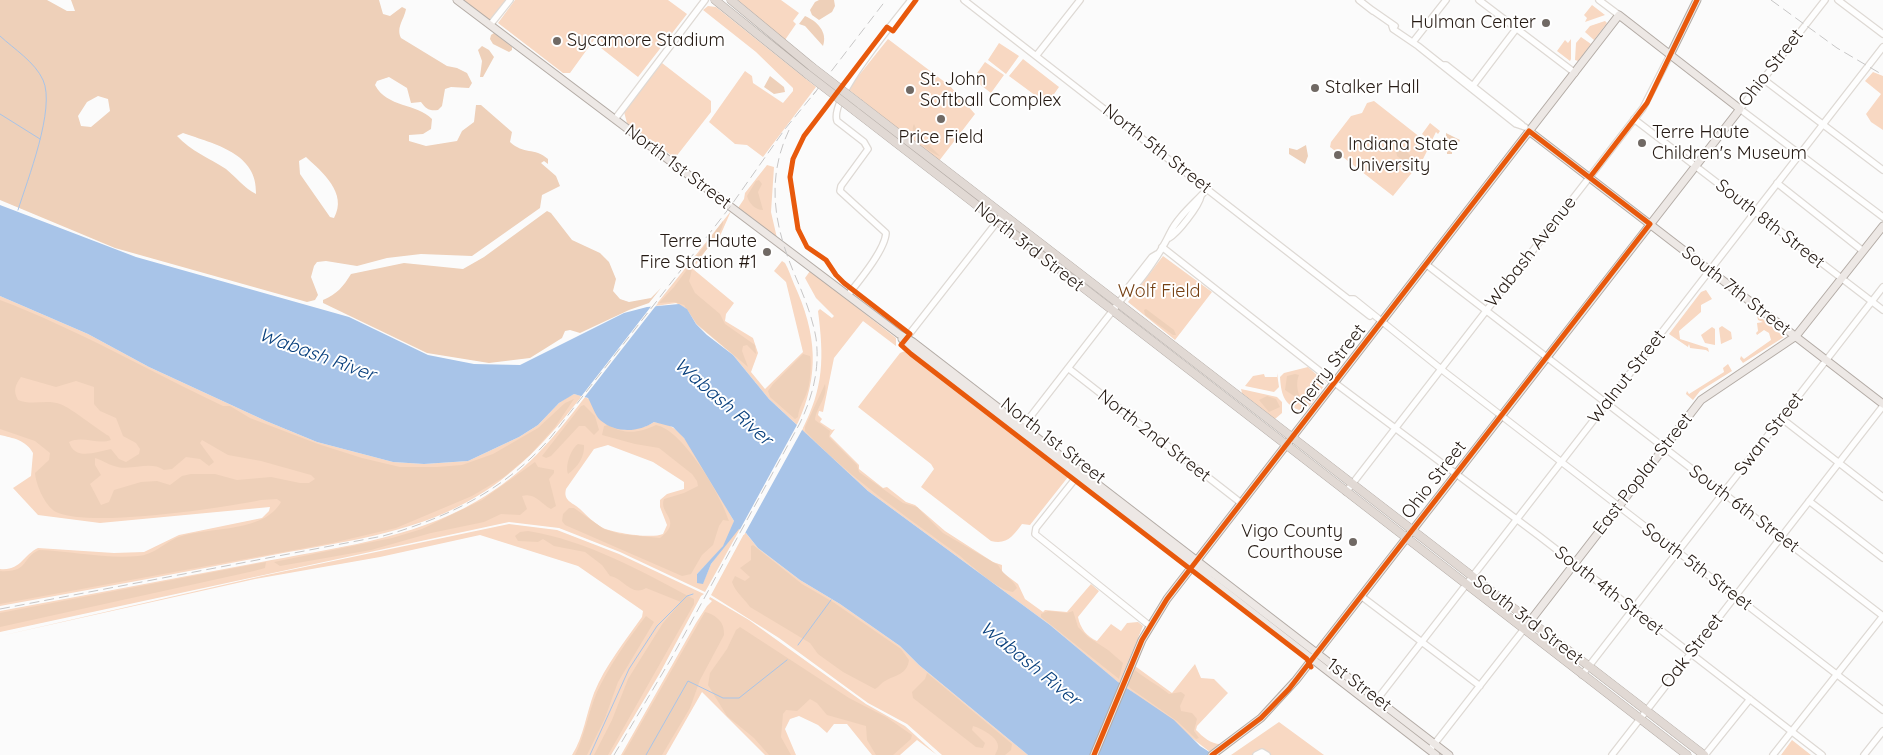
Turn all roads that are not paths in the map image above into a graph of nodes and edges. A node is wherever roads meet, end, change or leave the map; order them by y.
1 (457, 0) edge
2 (510, 0) edge
3 (705, 0) edge
4 (715, 0) edge
5 (731, 0) edge
6 (911, 0) edge
7 (964, 0) edge
8 (1080, 0) edge
9 (1359, 0) edge
10 (1446, 0) edge
11 (1479, 0) edge
12 (1599, 0) edge
13 (1697, 0) edge
14 (1825, 0) edge
15 (1838, 0) edge
16 (1619, 16) junction
17 (490, 25) junction
18 (1516, 29) junction
19 (1883, 34) edge
20 (1413, 42) junction
21 (1883, 47) edge
22 (1670, 55) junction
23 (1036, 56) junction
24 (809, 70) junction
25 (1575, 72) junction
26 (1763, 79) junction
27 (1472, 87) junction
28 (858, 108) junction
29 (1740, 109) junction
30 (615, 119) junction
31 (1634, 119) junction
32 (1823, 124) junction
33 (1527, 129) junction
34 (1799, 155) junction
35 (1695, 166) junction
36 (1883, 170) edge
37 (1590, 177) junction
38 (1777, 183) junction
39 (1208, 188) junction
40 (1755, 213) junction
41 (1003, 214) junction
42 (1883, 217) edge
43 (997, 222) junction
44 (1650, 224) junction
45 (1883, 226) edge
46 (1162, 247) junction
47 (1863, 251) junction
48 (1427, 265) junction
49 (1710, 271) junction
50 (1841, 280) junction
51 (1883, 287) edge
52 (848, 295) junction
53 (1872, 302) junction
54 (1118, 303) junction
55 (1486, 310) junction
56 (1883, 310) edge
57 (1112, 311) junction
58 (1379, 321) junction
59 (1796, 336) junction
60 (905, 340) junction
61 (1546, 358) junction
62 (1827, 360) junction
63 (1068, 368) junction
64 (1441, 369) junction
65 (1336, 381) junction
66 (1607, 403) junction
67 (1883, 405) edge
68 (1501, 416) junction
69 (1781, 418) junction
70 (1396, 427) junction
71 (1021, 428) junction
72 (1292, 437) junction
73 (1286, 445) junction
74 (1663, 448) junction
75 (1561, 461) junction
76 (1839, 463) junction
77 (1079, 474) junction
78 (1456, 474) junction
79 (1352, 484) junction
80 (1346, 492) junction
81 (1723, 493) junction
82 (1883, 497) edge
83 (1809, 501) junction
84 (1241, 503) junction
85 (1619, 507) junction
86 (1516, 519) junction
87 (1412, 530) junction
88 (1781, 537) junction
89 (1406, 538) junction
90 (1676, 551) junction
91 (1883, 558) edge
92 (1194, 563) junction
93 (1574, 564) junction
94 (1472, 576) junction
95 (1465, 584) junction
96 (1361, 596) junction
97 (1735, 596) junction
98 (1633, 609) junction
99 (1883, 616) edge
100 (1530, 621) junction
101 (1150, 626) junction
102 (1524, 629) junction
103 (1421, 642) junction
104 (1691, 654) junction
105 (1314, 657) junction
106 (1588, 667) junction
107 (1837, 674) junction
108 (1582, 675) junction
109 (1480, 686) junction
110 (1750, 699) junction
111 (1375, 703) junction
112 (1883, 710) edge
113 (1646, 711) junction
114 (1640, 719) junction
115 (1883, 731) edge
116 (1792, 732) junction
117 (1435, 744) junction
118 (1433, 753) edge
119 (1094, 755) edge
120 (1212, 755) edge
121 (1256, 755) edge
122 (1267, 755) edge
123 (1450, 755) edge
124 (1612, 755) edge
125 (1687, 755) edge
126 (1704, 755) edge
127 (1774, 755) edge
128 (1822, 755) edge
129 (1864, 755) edge

1 - 17 main road, North 1st Street
2 - 17 street
3 - 30 street
4 - 24 highway, North 3rd Street
5 - 24 highway, North 3rd Street
6 - 52 street
7 - 23 street, North 5th Street
8 - 23 street
9 - 20 street
10 - 20 street
11 - 18 street
12 - 16 street
13 - 22 main road, Wabash Avenue
14 - 26 street, Ohio Street
15 - 19 street
16 - 22 main road
16 - 25 main road, Cherry Street
17 - 30 main road, North 1st Street
18 - 25 street
18 - 27 street
20 - 27 street
21 - 32 street, Walnut Street
22 - 29 main road
22 - 31 street, Wabash Avenue
23 - 39 street, North 5th Street
24 - 28 highway, North 3rd Street, bridge
25 - 33 main road, Cherry Street
26 - 29 street, Ohio Street
26 - 32 street
27 - 33 street
28 - 41 highway, North 3rd Street
28 - 43 highway, North 3rd Street
29 - 34 street
29 - 35 main road, Ohio Street
30 - 52 main road, North 1st Street
31 - 35 street, South 8th Street
31 - 37 street, Wabash Avenue
32 - 34 street, Walnut Street
32 - 36 street
33 - 37 main road, South 7th Street
33 - 48 main road, Cherry Street
34 - 38 street, Walnut Street
34 - 42 street
35 - 40 street, South 8th Street
35 - 44 main road, Ohio Street
37 - 44 main road, South 7th Street
37 - 55 street, Wabash Avenue
38 - 40 street, Walnut Street
38 - 47 street
39 - 46 street
39 - 58 street, North 5th Street
40 - 49 street, Walnut Street
40 - 50 street, South 8th Street
41 - 43 street
41 - 54 highway, North 3rd Street
43 - 57 highway, North 3rd Street
43 - 60 street
44 - 49 main road, South 7th Street
44 - 61 main road, Ohio Street
45 - 47 main road, East Poplar Street
46 - 54 street
46 - 65 street, South 4th Street
47 - 50 main road, East Poplar Street
48 - 55 street, South 6th Street
48 - 58 main road, Cherry Street
49 - 59 main road, South 7th Street
49 - 66 street, Walnut Street
50 - 53 street, South 8th Street
50 - 59 main road, East Poplar Street
51 - 53 street, Swan Street
52 - 60 main road, North 1st Street
53 - 56 street, South 8th Street
53 - 62 street, Swan Street
54 - 57 street
54 - 72 highway, North 3rd Street
55 - 61 street, South 6th Street
55 - 64 street, Wabash Avenue
57 - 63 street
57 - 73 highway, North 3rd Street
58 - 64 street, North 5th Street
58 - 65 main road, Cherry Street
59 - 62 main road, South 7th Street
59 - 74 main road, East Poplar Street
60 - 71 main road, North 1st Street
61 - 66 street, South 6th Street
61 - 68 main road, Ohio Street
62 - 67 main road, South 7th Street
62 - 69 street, Swan Street
63 - 71 street
63 - 84 street, North 2nd Street
64 - 68 street, South 5th Street
64 - 70 street, Wabash Avenue
65 - 70 street, South 4th Street
65 - 72 main road, Cherry Street
66 - 74 street, South 6th Street
66 - 75 street, Walnut Street
67 - 76 street, Oak Street
68 - 75 street, South 5th Street
68 - 78 main road, Ohio Street
69 - 76 street
69 - 81 street, Swan Street
70 - 78 street, South 4th Street
70 - 79 street, Wabash Avenue
71 - 77 main road, North 1st Street
72 - 73 main road, Cherry Street
72 - 79 highway, North 3rd Street
73 - 80 highway, North 3rd Street
73 - 84 main road, Cherry Street
74 - 81 street, South 6th Street
74 - 85 main road, East Poplar Street
75 - 85 street, South 5th Street
75 - 86 street, Walnut Street
76 - 82 street
76 - 83 street, Oak Street
77 - 92 main road, North 1st Street
77 - 101 street
78 - 86 street, South 4th Street
78 - 87 main road, Ohio Street
79 - 80 street, Wabash Avenue
79 - 87 highway, South 3rd Street
80 - 89 highway, South 3rd Street
81 - 88 street, South 6th Street
81 - 90 street, Swan Street
83 - 88 street, Oak Street
83 - 91 street
84 - 92 main road, Cherry Street
85 - 90 street, South 5th Street
85 - 93 main road, East Poplar Street
86 - 93 street, South 4th Street
86 - 94 street, Walnut Street
87 - 89 main road, Ohio Street
87 - 94 highway, South 3rd Street
88 - 97 street, Oak Street
88 - 99 street, South 6th Street
89 - 95 highway, South 3rd Street
89 - 96 main road, Ohio Street
90 - 97 street, South 5th Street
90 - 98 street, Swan Street
92 - 101 main road, Cherry Street
92 - 105 main road, 1st Street
93 - 98 street, South 4th Street
93 - 100 main road, East Poplar Street
94 - 95 street, Walnut Street
94 - 100 highway, South 3rd Street
95 - 102 highway, South 3rd Street
95 - 103 street, Walnut Street
96 - 103 street
96 - 105 main road, Ohio Street
97 - 104 street, Oak Street
97 - 107 street, South 5th Street
98 - 104 street, South 4th Street
98 - 106 street, Swan Street
99 - 107 street
100 - 102 main road, East Poplar Street
100 - 106 highway, South 3rd Street
101 - 119 main road, Cherry Street
102 - 108 highway, South 3rd Street
102 - 109 street, East Poplar Street
103 - 109 street
103 - 111 street, Walnut Street
104 - 110 street, South 4th Street
104 - 113 street, Oak Street
105 - 111 main road, 1st Street
105 - 120 main road, Ohio Street
106 - 108 street, Swan Street
106 - 113 highway, South 3rd Street
107 - 112 street, South 5th Street
107 - 116 street
108 - 114 highway, South 3rd Street
109 - 117 street, East Poplar Street
110 - 116 street, South 4th Street
110 - 126 street
111 - 117 main road, 1st Street
111 - 118 main road, 1st Street
113 - 114 street, Oak Street
113 - 126 highway, South 3rd Street
114 - 124 street, Oak Street
114 - 125 highway, South 3rd Street
115 - 129 street
116 - 127 street
116 - 128 street, South 4th Street
117 - 118 street, East Poplar Street
117 - 123 main road, 1st Street
121 - 122 street

